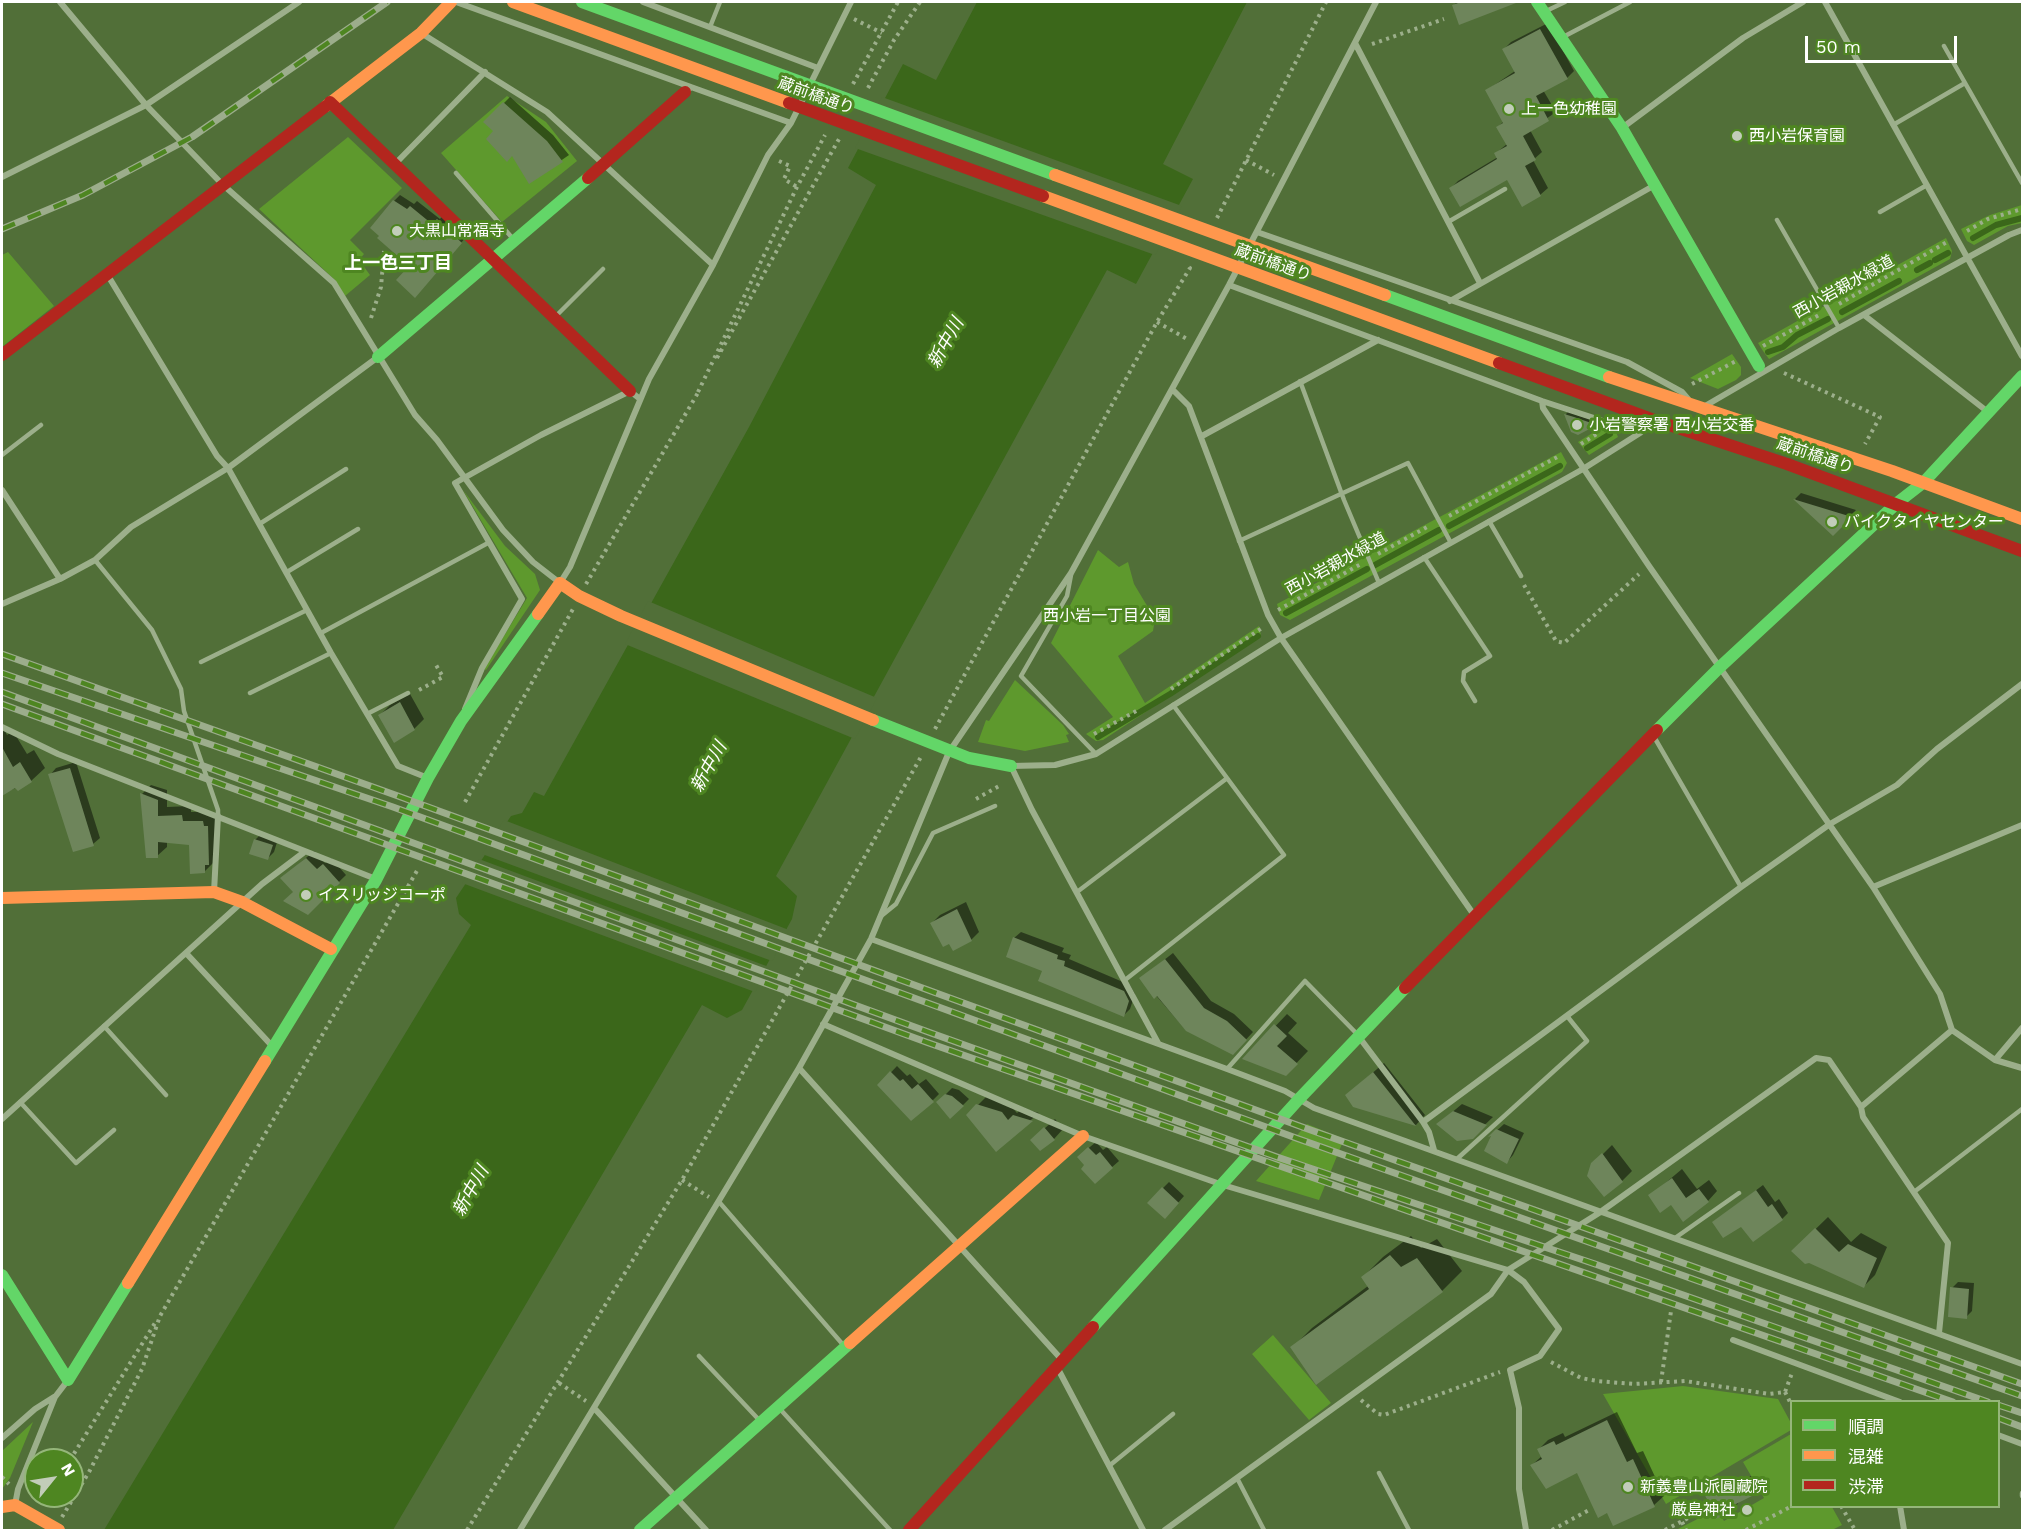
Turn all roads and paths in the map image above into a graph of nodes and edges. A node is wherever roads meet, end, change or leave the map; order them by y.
1 (60, 2) edge
2 (299, 2) edge
3 (451, 2) edge
4 (456, 2) edge
5 (513, 2) edge
6 (582, 2) edge
7 (643, 2) edge
8 (720, 2) edge
9 (851, 2) edge
10 (898, 2) edge
11 (920, 2) edge
12 (1326, 2) edge
13 (1376, 2) edge
14 (1565, 2) edge
15 (1630, 2) edge
16 (1803, 2) edge
17 (1825, 2) edge
18 (1541, 7) edge
19 (845, 15) junction
20 (1444, 19) dead end
21 (710, 27) junction
22 (421, 33) junction
23 (882, 33) junction
24 (1561, 38) junction
25 (1355, 43) junction
26 (1372, 44) dead end
27 (1944, 46) dead end
28 (818, 68) junction
29 (485, 72) junction
30 (1965, 83) junction
31 (852, 84) dead end
32 (688, 89) junction
33 (866, 91) dead end
34 (330, 102) junction
35 (146, 105) junction
36 (790, 123) junction
37 (1893, 125) junction
38 (1622, 128) junction
39 (843, 132) dead end
40 (825, 135) dead end
41 (768, 155) junction
42 (1246, 160) junction
43 (395, 164) junction
44 (605, 164) junction
45 (456, 173) dead end
46 (2, 177) edge
47 (1283, 180) junction
48 (2022, 183) edge
49 (222, 184) junction
50 (1655, 185) junction
51 (1927, 185) junction
52 (797, 187) junction
53 (1505, 189) dead end
54 (2022, 209) edge
55 (1220, 212) dead end
56 (1880, 212) dead end
57 (1777, 220) dead end
58 (1448, 222) junction
59 (2022, 230) edge
60 (1257, 232) junction
61 (1956, 238) junction
62 (514, 240) junction
63 (384, 251) dead end
64 (492, 259) junction
65 (1966, 259) junction
66 (713, 265) junction
67 (1190, 268) dead end
68 (603, 269) dead end
69 (107, 273) junction
70 (1480, 283) junction
71 (1229, 285) junction
72 (1450, 301) junction
73 (1828, 310) junction
74 (1864, 315) junction
75 (554, 319) junction
76 (1157, 322) junction
77 (1839, 328) junction
78 (362, 330) junction
79 (1377, 340) junction
80 (1197, 344) junction
81 (1751, 353) junction
82 (2, 355) edge
83 (2022, 356) edge
84 (378, 357) junction
85 (1772, 367) junction
86 (1760, 369) junction
87 (2022, 376) edge
88 (1300, 381) junction
89 (1172, 389) junction
90 (698, 392) junction
91 (1682, 393) junction
92 (635, 395) junction
93 (1542, 401) junction
94 (1698, 406) junction
95 (1988, 412) junction
96 (1654, 420) junction
97 (1614, 424) junction
98 (40, 425) dead end
99 (1640, 433) junction
100 (1202, 436) junction
101 (1864, 445) dead end
102 (1571, 450) junction
103 (2, 455) edge
104 (228, 468) junction
105 (346, 469) dead end
106 (1583, 469) junction
107 (464, 477) junction
108 (1924, 482) junction
109 (2, 490) edge
110 (1342, 494) junction
111 (1898, 503) junction
112 (2022, 519) edge
113 (1439, 521) junction
114 (1489, 521) junction
115 (261, 524) junction
116 (358, 529) dead end
117 (1239, 542) junction
118 (488, 543) junction
119 (1451, 543) junction
120 (2022, 550) edge
121 (1424, 557) junction
122 (1368, 559) junction
123 (95, 560) junction
124 (1648, 566) junction
125 (286, 572) junction
126 (1071, 573) junction
127 (1521, 576) joint
128 (60, 579) junction
129 (560, 583) junction
130 (1379, 583) junction
131 (579, 596) junction
132 (2, 604) edge
133 (307, 610) junction
134 (1268, 615) junction
135 (321, 633) junction
136 (1281, 638) junction
137 (331, 653) junction
138 (201, 662) dead end
139 (436, 665) dead end
140 (1720, 667) junction
141 (2022, 684) edge
142 (250, 693) dead end
143 (408, 693) joint
144 (1166, 693) dead end
145 (1475, 701) dead end
146 (1146, 705) dead end
147 (1173, 705) junction
148 (367, 714) junction
149 (461, 721) junction
150 (2, 727) edge
151 (1652, 733) junction
152 (1082, 740) junction
153 (925, 742) junction
154 (950, 752) junction
155 (1096, 754) junction
156 (1011, 766) junction
157 (428, 778) junction
158 (1226, 779) junction
159 (999, 786) dead end
160 (973, 800) dead end
161 (465, 802) dead end
162 (995, 806) dead end
163 (218, 816) junction
164 (1830, 824) junction
165 (2022, 825) edge
166 (303, 853) junction
167 (418, 868) dead end
168 (376, 880) junction
169 (1741, 887) junction
170 (1873, 887) junction
171 (214, 892) junction
172 (1077, 892) junction
173 (2, 898) edge
174 (242, 902) junction
175 (1474, 915) junction
176 (879, 918) junction
177 (871, 939) junction
178 (332, 949) junction
179 (186, 953) junction
180 (1125, 980) junction
181 (1567, 1016) junction
182 (823, 1024) junction
183 (104, 1026) junction
184 (2022, 1028) edge
185 (1952, 1030) junction
186 (1359, 1037) junction
187 (1159, 1044) junction
188 (274, 1048) junction
189 (1995, 1060) junction
190 (799, 1068) junction
191 (2022, 1068) edge
192 (1227, 1069) junction
193 (166, 1095) dead end
194 (1299, 1099) junction
195 (20, 1102) junction
196 (1861, 1107) junction
197 (2022, 1109) edge
198 (2, 1119) edge
199 (1423, 1122) junction
200 (114, 1130) dead end
201 (1083, 1136) junction
202 (1434, 1150) junction
203 (1458, 1158) junction
204 (682, 1180) junction
205 (1223, 1185) junction
206 (1914, 1192) junction
207 (1739, 1193) dead end
208 (710, 1197) dead end
209 (720, 1203) junction
210 (1599, 1213) junction
211 (1673, 1240) junction
212 (959, 1247) junction
213 (1508, 1270) junction
214 (2, 1275) edge
215 (1671, 1311) dead end
216 (160, 1316) junction
217 (1939, 1333) junction
218 (1732, 1340) dead end
219 (845, 1347) junction
220 (699, 1356) dead end
221 (1540, 1356) junction
222 (1796, 1363) junction
223 (1060, 1364) junction
224 (2022, 1364) edge
225 (1510, 1370) junction
226 (68, 1380) junction
227 (1661, 1382) junction
228 (559, 1383) junction
229 (1785, 1392) junction
230 (1354, 1394) junction
231 (55, 1397) junction
232 (1889, 1400) edge
233 (586, 1402) dead end
234 (1790, 1404) edge
235 (778, 1407) junction
236 (596, 1409) junction
237 (1173, 1414) dead end
238 (761, 1422) junction
239 (2000, 1436) edge
240 (2, 1438) edge
241 (2022, 1444) edge
242 (78, 1448) edge
243 (1109, 1466) junction
244 (1379, 1473) dead end
245 (1237, 1478) junction
246 (677, 1497) junction
247 (15, 1505) junction
248 (2, 1507) edge
249 (1790, 1507) edge
250 (1842, 1508) edge
251 (1900, 1508) edge
252 (1589, 1510) dead end
253 (1700, 1512) dead end
254 (1682, 1522) junction
255 (60, 1525) edge
256 (467, 1530) edge
257 (520, 1530) edge
258 (640, 1530) edge
259 (706, 1530) edge
260 (890, 1530) edge
261 (909, 1530) edge
262 (1143, 1530) edge
263 (1165, 1530) edge
264 (1264, 1530) edge
265 (1409, 1530) edge
266 (1526, 1530) edge
267 (1552, 1530) edge
268 (1665, 1530) edge
269 (1686, 1530) edge
270 (1746, 1530) edge
271 (1855, 1530) edge
272 (1904, 1530) edge

1 - 35 street
2 - 35 street
3 - 22 street
4 - 32 street
5 - 96 street, 蔵前橋通り
6 - 94 street, 蔵前橋通り
7 - 21 street
8 - 21 lane
9 - 19 street
10 - 23 path
11 - 33 path
12 - 42 path
13 - 25 street
14 - 18 lane
15 - 24 lane
16 - 38 street
17 - 37 street
18 - 24 street
19 - 23 path
19 - 28 street
20 - 26 path
21 - 28 street
22 - 29 street
22 - 34 street
23 - 31 path
24 - 38 street
25 - 47 street
25 - 58 street
27 - 30 lane
28 - 36 street
29 - 43 street
29 - 44 street
30 - 37 lane
30 - 48 lane
32 - 36 street
32 - 44 street
34 - 43 street
34 - 49 street
35 - 46 street
35 - 49 street
36 - 41 street
37 - 51 street
38 - 50 street
39 - 90 path
40 - 52 path
41 - 52 path
41 - 66 street
42 - 47 path
42 - 55 path
43 - 64 street
44 - 62 street
44 - 66 street
45 - 62 lane
47 - 60 street
49 - 69 street
49 - 78 street
50 - 70 street
50 - 81 street
51 - 56 lane
51 - 61 street
52 - 90 path
53 - 58 lane
54 - 61 path, 西小岩親水緑道
57 - 73 lane
58 - 70 street
59 - 65 street
60 - 71 street
60 - 72 street
61 - 65 street
61 - 73 path, 西小岩親水緑道
62 - 64 street
63 - 78 path
64 - 75 street
64 - 84 street
65 - 74 street
65 - 83 street
66 - 92 street
67 - 76 path
68 - 75 lane
69 - 82 street
69 - 104 street
70 - 72 street
71 - 79 street
71 - 80 street
72 - 91 street
73 - 77 lane
73 - 81 path, 西小岩親水緑道
74 - 77 street
74 - 95 street
75 - 92 street
76 - 80 path
76 - 153 path
77 - 85 street
78 - 84 street
79 - 88 street
79 - 93 street
80 - 89 street
81 - 86 street
81 - 91 path, 西小岩親水緑道
84 - 104 street
84 - 107 street
85 - 86 street
85 - 101 path
86 - 94 street
87 - 95 street
88 - 100 street
88 - 110 lane
89 - 100 street
89 - 126 street
90 - 131 path
91 - 94 street
92 - 107 street
92 - 129 street
93 - 97 street
93 - 102 street
94 - 108 street, 蔵前橋通り
95 - 108 street
96 - 99 street
96 - 111 street, 蔵前橋通り
97 - 99 street
97 - 102 path, 西小岩親水緑道
98 - 103 lane
99 - 106 street
100 - 117 street
102 - 106 street
102 - 113 path, 西小岩親水緑道
104 - 115 street
104 - 123 street
105 - 115 lane
106 - 114 street
106 - 124 street
107 - 118 street
107 - 129 street
108 - 111 street
108 - 112 street, 蔵前橋通り
109 - 128 street
110 - 113 lane
110 - 117 lane
110 - 122 lane
111 - 120 street, 蔵前橋通り
111 - 140 street
113 - 119 lane
113 - 122 path, 西小岩親水緑道
114 - 119 street
114 - 127 lane
115 - 125 street
116 - 125 lane
117 - 134 street
118 - 135 lane
118 - 149 street
119 - 121 street
121 - 130 street
121 - 145 lane
122 - 130 lane
122 - 134 path, 西小岩親水緑道
123 - 128 street
123 - 163 lane
124 - 127 path
124 - 140 street
125 - 133 street
126 - 152 lane
126 - 154 street
128 - 132 street
129 - 131 street
129 - 149 street
130 - 136 street
131 - 153 street
131 - 161 path
133 - 135 street
133 - 138 lane
134 - 136 street
134 - 144 path, 西小岩親水緑道
135 - 137 street
136 - 147 street
136 - 175 street
137 - 142 lane
137 - 148 street
139 - 143 path
140 - 151 street
140 - 164 street
141 - 164 street
143 - 148 lane
146 - 152 path
147 - 155 street
147 - 158 lane
148 - 157 street
149 - 157 street
150 - 163 street
151 - 169 lane
151 - 175 street
152 - 155 lane
153 - 154 street
153 - 204 path
154 - 156 street
154 - 176 street
155 - 156 street
156 - 172 street
157 - 168 street
158 - 172 lane
158 - 180 lane
159 - 160 path
162 - 176 lane
163 - 166 street
163 - 171 street
164 - 169 street
164 - 170 street
165 - 170 street
166 - 168 street
166 - 174 street
167 - 216 path
168 - 178 street
169 - 181 street
170 - 185 street
171 - 173 street
171 - 174 street
172 - 180 street
174 - 178 street
174 - 179 street
175 - 186 street
176 - 177 street
177 - 182 street
177 - 187 street
178 - 188 street
179 - 183 street
179 - 188 street
180 - 187 street
181 - 199 street
181 - 203 lane
182 - 190 street
182 - 201 street
183 - 193 lane
183 - 195 street
184 - 189 street
185 - 189 street
185 - 196 street
186 - 192 lane
186 - 194 street
186 - 199 street
187 - 192 street
188 - 226 street
189 - 191 street
190 - 209 street
190 - 212 street
192 - 194 street
194 - 202 street
194 - 205 street
195 - 198 street
195 - 200 lane
196 - 206 street
196 - 210 street
197 - 206 lane
199 - 202 street
201 - 205 street
201 - 212 street
202 - 203 street
203 - 210 street
204 - 208 path
204 - 228 path
205 - 213 street
205 - 223 street
206 - 217 street
207 - 211 lane
209 - 219 lane
209 - 236 street
210 - 211 street
210 - 213 street
211 - 217 street
212 - 219 street
212 - 223 street
213 - 221 street
213 - 230 street
214 - 226 street
215 - 227 path
216 - 242 path
216 - 255 path
217 - 224 street
218 - 222 street
219 - 235 street
220 - 238 lane
221 - 225 street
221 - 227 path
222 - 229 path
222 - 232 street
223 - 243 street
223 - 261 street
225 - 230 path
225 - 266 street
226 - 231 street
227 - 229 path
228 - 233 path
228 - 256 path
229 - 234 path
230 - 245 street
231 - 240 street
231 - 247 street
235 - 238 street
235 - 260 lane
236 - 246 street
236 - 257 street
237 - 243 lane
238 - 246 street
239 - 241 street
243 - 262 street
244 - 265 lane
245 - 263 street
245 - 264 lane
246 - 258 street
246 - 259 street
247 - 248 street
247 - 255 street
249 - 270 path
250 - 271 path
251 - 272 street
252 - 267 path
253 - 254 path
254 - 268 path
254 - 269 path

